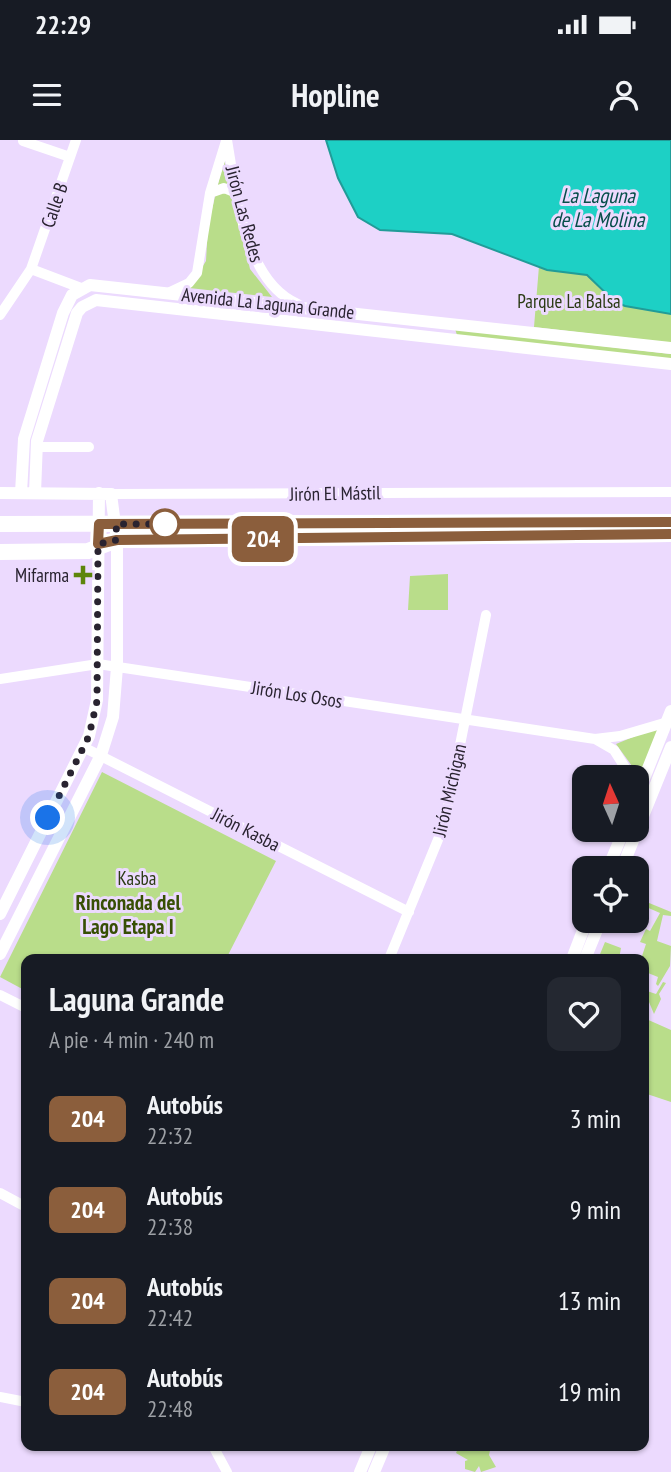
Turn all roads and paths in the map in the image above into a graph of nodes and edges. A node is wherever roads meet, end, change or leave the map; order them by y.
1 (76, 140) edge
2 (226, 140) edge
3 (23, 141) edge
4 (71, 157) junction
5 (210, 193) junction
6 (236, 193) junction
7 (31, 269) junction
8 (130, 288) junction
9 (81, 289) junction
10 (168, 292) junction
11 (128, 302) junction
12 (305, 307) junction
13 (333, 310) junction
14 (0, 315) edge
15 (452, 324) junction
16 (330, 326) junction
17 (450, 339) junction
18 (671, 348) edge
19 (671, 364) edge
20 (24, 439) junction
21 (37, 444) junction
22 (89, 447) dead end
23 (671, 492) edge
24 (0, 493) edge
25 (21, 493) junction
26 (35, 493) junction
27 (105, 494) junction
28 (671, 522) edge
29 (425, 523) junction
30 (0, 524) edge
31 (99, 524) junction
32 (117, 532) junction
33 (671, 534) edge
34 (503, 536) junction
35 (98, 544) junction
36 (0, 552) edge
37 (486, 615) dead end
38 (98, 664) junction
39 (117, 667) junction
40 (0, 679) edge
41 (670, 717) edge
42 (464, 719) junction
43 (594, 739) junction
44 (83, 747) junction
45 (671, 747) edge
46 (101, 755) junction
47 (623, 765) edge
48 (649, 773) edge
49 (649, 782) edge
50 (409, 912) junction
51 (0, 914) edge
52 (582, 933) edge
53 (596, 933) edge
54 (0, 954) edge
55 (392, 954) edge
56 (574, 954) edge
57 (588, 954) edge
58 (0, 995) edge
59 (21, 1006) edge
60 (0, 1193) edge
61 (21, 1204) edge
62 (0, 1397) edge
63 (21, 1401) edge
64 (216, 1451) edge
65 (369, 1451) edge
66 (384, 1451) edge
67 (227, 1472) edge
68 (360, 1472) edge
69 (374, 1472) edge

1 - 4 street, Calle B
2 - 5 street, Jirón Las Redes
2 - 6 street, Jirón Las Redes
3 - 4 street
4 - 7 street, Calle B
5 - 6 street
5 - 10 street, Jirón Las Redes
6 - 12 street, Jirón Las Redes
7 - 9 street
7 - 14 street, Calle B
8 - 9 street, Avenida La Laguna Grande
8 - 10 street, Avenida La Laguna Grande
8 - 11 street
9 - 20 street
10 - 12 street, Avenida La Laguna Grande
11 - 16 street, Avenida La Laguna Grande
11 - 21 street, Avenida La Laguna Grande
12 - 13 street, Avenida La Laguna Grande
13 - 15 street, Avenida La Laguna Grande
13 - 16 street
15 - 17 street
15 - 18 street, Avenida La Laguna Grande
16 - 17 street, Avenida La Laguna Grande
17 - 19 street, Avenida La Laguna Grande
20 - 21 street
20 - 25 street
21 - 22 street
21 - 26 street, Avenida La Laguna Grande
23 - 27 street, Jirón El Mástil
24 - 25 street, Jirón El Mástil
25 - 26 street, Jirón El Mástil
26 - 27 street, Jirón El Mástil
27 - 31 street
27 - 32 street
28 - 29 main road
29 - 32 main road
29 - 34 main road
30 - 31 main road
31 - 32 main road
31 - 35 street
32 - 34 main road
32 - 35 main road
32 - 39 street
33 - 34 main road
35 - 36 main road
35 - 38 street
37 - 42 street, Jirón Michigan
38 - 39 street, Jirón Los Osos
38 - 40 street, Jirón Los Osos
38 - 44 street
39 - 42 street, Jirón Los Osos
39 - 46 street
41 - 43 street, Jirón Los Osos
41 - 48 street
42 - 43 street, Jirón Los Osos
42 - 50 street, Jirón Michigan
43 - 47 street
44 - 46 street, Jirón Kasba
44 - 51 street
45 - 49 street
46 - 50 street, Jirón Kasba
46 - 54 street
50 - 55 street, Jirón Michigan
52 - 56 street
53 - 57 street
58 - 59 street
60 - 61 street
62 - 63 street
64 - 67 street
65 - 68 street
66 - 69 street

